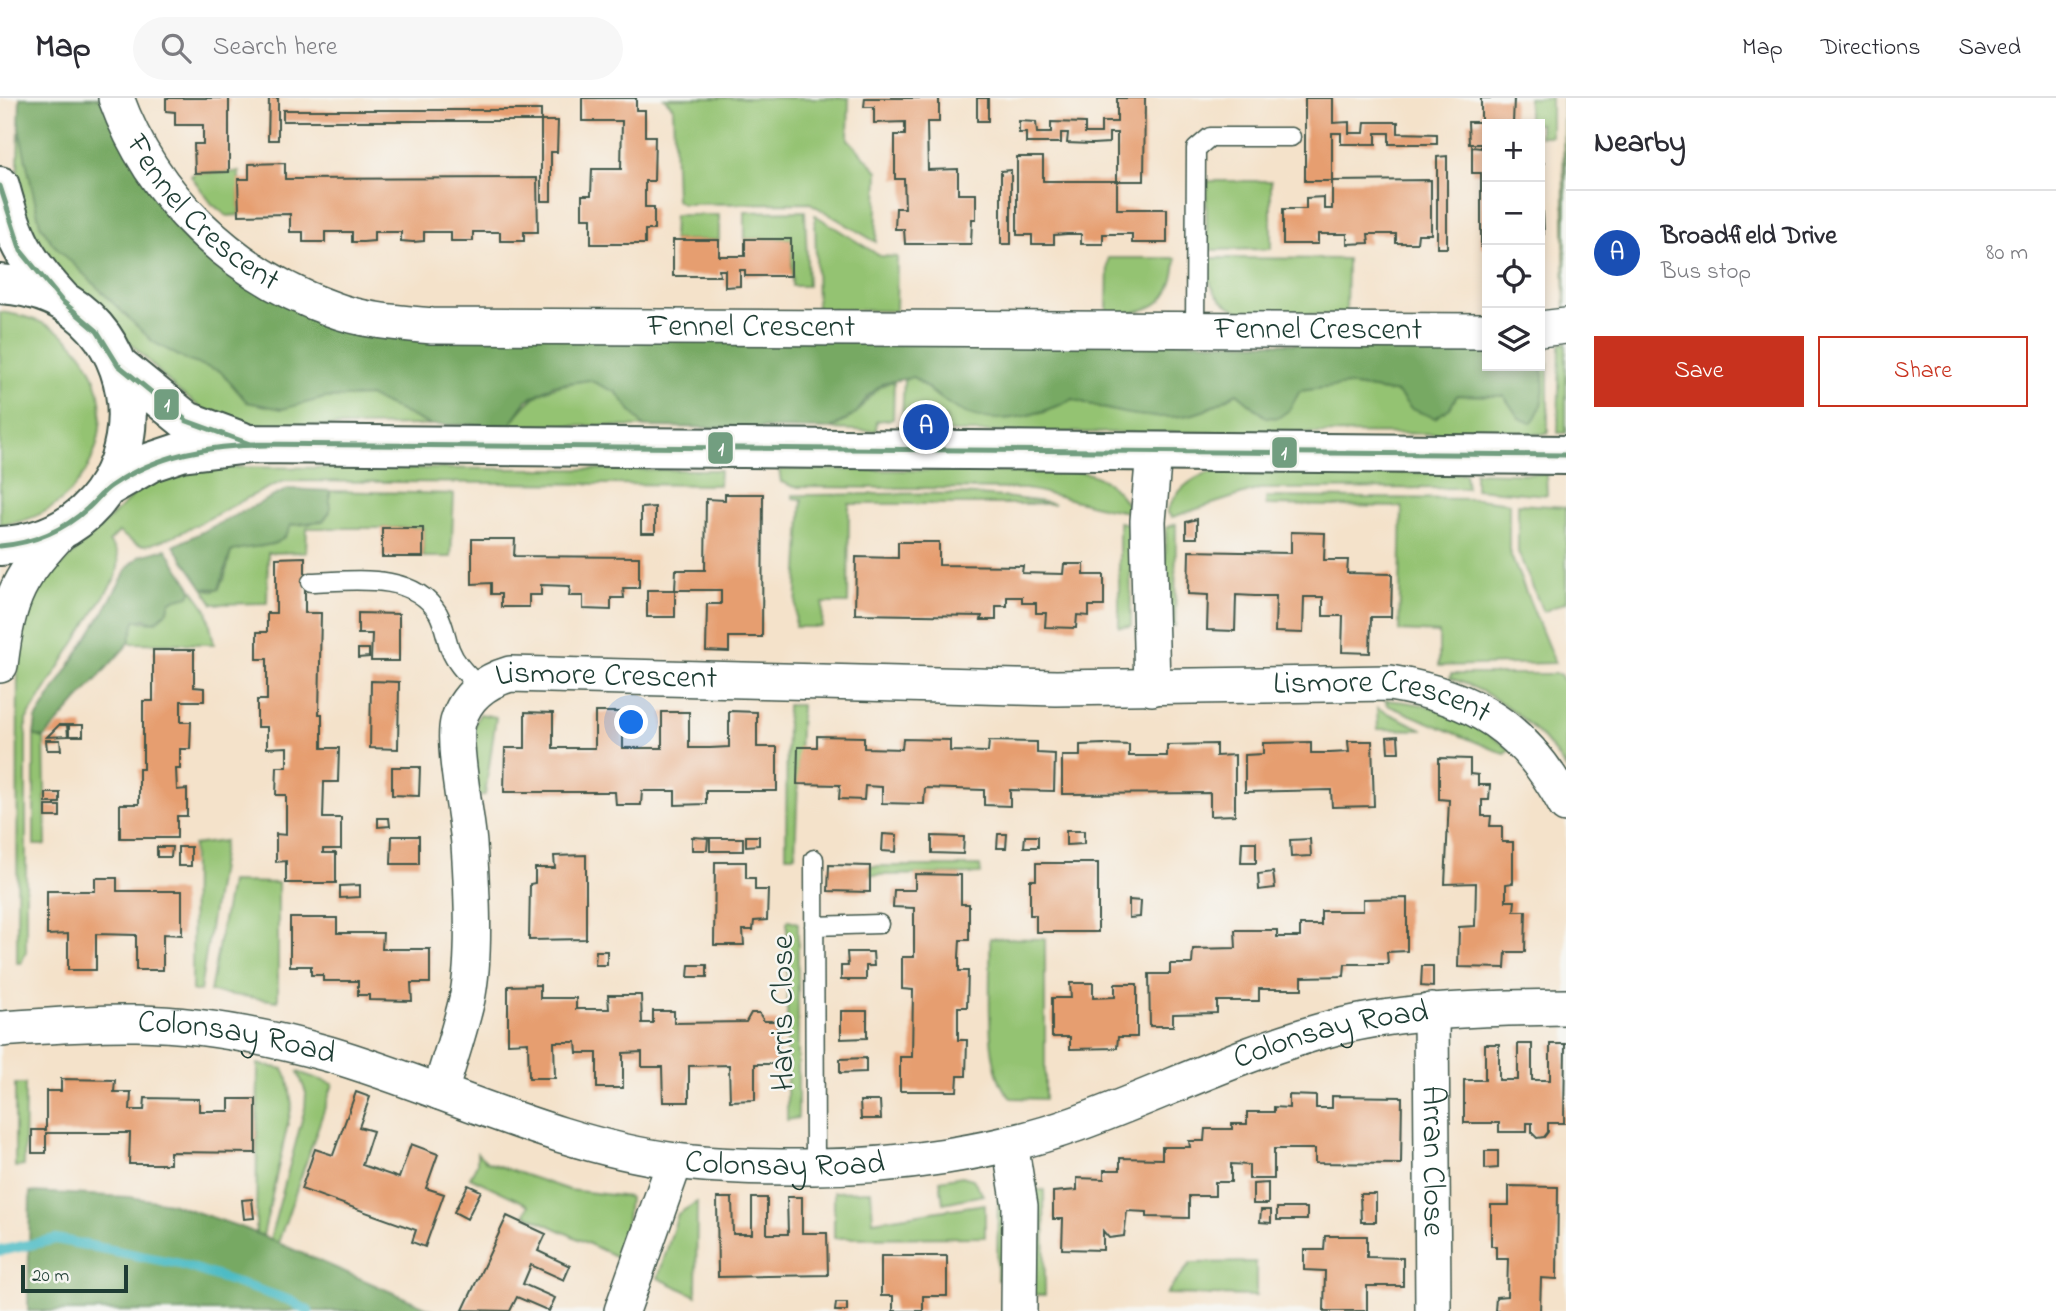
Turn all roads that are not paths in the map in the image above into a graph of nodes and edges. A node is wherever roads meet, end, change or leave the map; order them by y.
1 (116, 98) edge
2 (1291, 136) dead end
3 (0, 186) edge
4 (0, 284) edge
5 (62, 301) junction
6 (1566, 326) edge
7 (1545, 328) edge
8 (1195, 330) junction
9 (1482, 331) edge
10 (118, 365) junction
11 (250, 444) junction
12 (1154, 452) junction
13 (1566, 455) edge
14 (106, 488) junction
15 (67, 525) junction
16 (0, 546) edge
17 (311, 582) dead end
18 (0, 665) edge
19 (480, 688) junction
20 (1152, 688) junction
21 (1566, 805) edge
22 (814, 859) dead end
23 (879, 924) dead end
24 (814, 926) junction
25 (1566, 1007) edge
26 (1431, 1010) junction
27 (0, 1029) edge
28 (440, 1092) junction
29 (1010, 1143) junction
30 (675, 1161) junction
31 (814, 1167) junction
32 (622, 1311) edge
33 (1019, 1311) edge
34 (1433, 1311) edge

1 - 8 street, Fennel Crescent
2 - 8 lane
3 - 5 street
4 - 5 street
5 - 10 street
6 - 7 street
8 - 9 street, Fennel Crescent
10 - 11 street
10 - 14 street
11 - 12 street
11 - 14 street
12 - 13 street
12 - 20 street
14 - 15 street
15 - 16 street
15 - 18 street
17 - 19 lane
19 - 20 street, Lismore Crescent
19 - 28 street, Lismore Crescent
20 - 21 street, Lismore Crescent
22 - 24 lane, Harris Close
23 - 24 lane
24 - 31 lane, Harris Close
25 - 26 street, Colonsay Road
26 - 29 street, Colonsay Road
26 - 34 street, Arran Close
27 - 28 street, Colonsay Road
28 - 30 street, Colonsay Road
29 - 31 street, Colonsay Road
29 - 33 street
30 - 31 street, Colonsay Road
30 - 32 street

